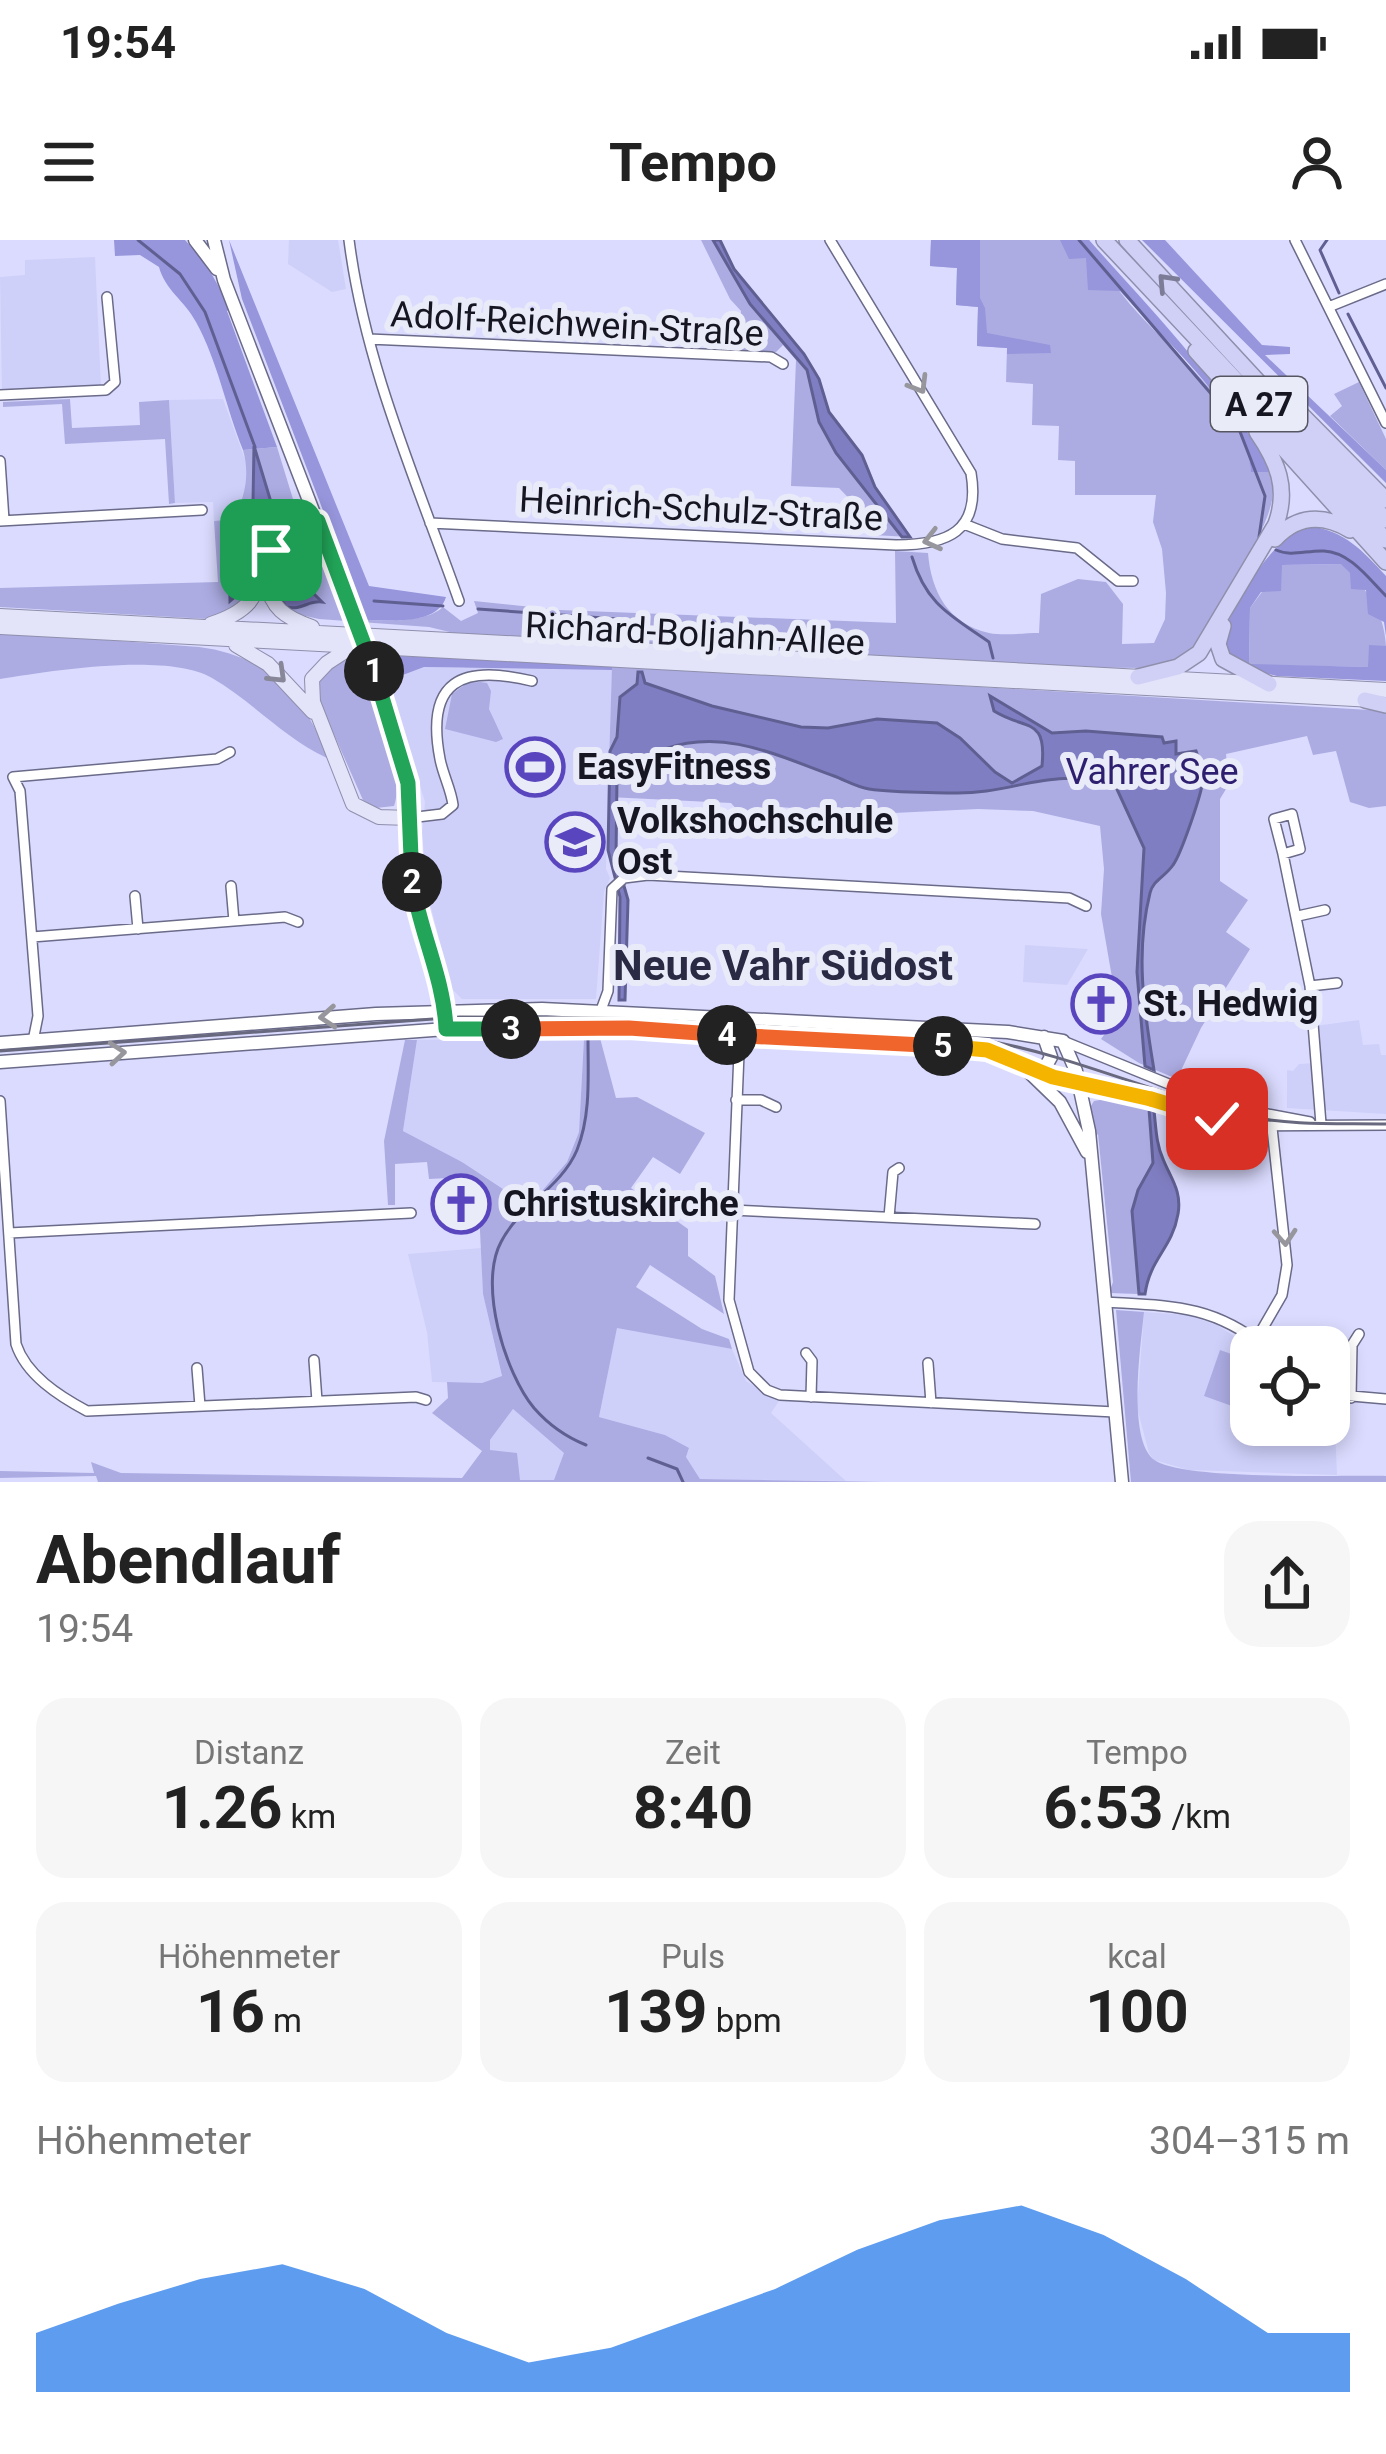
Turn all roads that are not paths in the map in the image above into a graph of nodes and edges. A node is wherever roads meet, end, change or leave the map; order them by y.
1 (195, 240) edge
2 (214, 240) edge
3 (349, 240) edge
4 (830, 240) edge
5 (1104, 240) edge
6 (1126, 240) edge
7 (1295, 240) edge
8 (1130, 269) junction
9 (224, 280) junction
10 (1386, 284) edge
11 (106, 297) dead end
12 (1331, 307) junction
13 (1205, 323) junction
14 (369, 339) junction
15 (783, 364) dead end
16 (1224, 385) junction
17 (0, 395) edge
18 (1386, 422) edge
19 (1339, 451) junction
20 (0, 461) edge
21 (1386, 490) edge
22 (1386, 500) edge
23 (202, 510) dead end
24 (2, 520) edge
25 (1386, 520) edge
26 (318, 521) junction
27 (430, 523) junction
28 (964, 524) junction
29 (1365, 540) junction
30 (1386, 540) edge
31 (1386, 562) edge
32 (264, 576) junction
33 (1133, 581) dead end
34 (459, 601) dead end
35 (0, 616) edge
36 (0, 627) edge
37 (201, 627) junction
38 (328, 634) junction
39 (226, 640) junction
40 (352, 646) junction
41 (1138, 677) junction
42 (532, 681) dead end
43 (1269, 684) junction
44 (1386, 691) edge
45 (1365, 700) joint
46 (1386, 703) edge
47 (321, 723) junction
48 (230, 752) dead end
49 (409, 818) junction
50 (1283, 854) dead end
51 (231, 886) dead end
52 (135, 896) dead end
53 (1086, 906) dead end
54 (1325, 910) dead end
55 (1298, 916) junction
56 (234, 921) junction
57 (298, 922) dead end
58 (138, 929) junction
59 (32, 937) junction
60 (1336, 983) dead end
61 (1310, 986) junction
62 (607, 1010) junction
63 (445, 1011) junction
64 (446, 1029) junction
65 (740, 1035) junction
66 (1044, 1037) junction
67 (40, 1040) junction
68 (1063, 1041) junction
69 (0, 1043) edge
70 (1094, 1052) junction
71 (1073, 1061) junction
72 (0, 1062) edge
73 (1027, 1065) junction
74 (1042, 1073) junction
75 (1062, 1080) junction
76 (1079, 1083) junction
77 (736, 1100) junction
78 (0, 1102) edge
79 (1060, 1102) junction
80 (776, 1107) dead end
81 (1322, 1124) junction
82 (1386, 1125) edge
83 (1272, 1128) junction
84 (1090, 1158) junction
85 (899, 1168) dead end
86 (732, 1210) junction
87 (411, 1213) dead end
88 (890, 1217) junction
89 (1035, 1224) dead end
90 (9, 1233) junction
91 (1105, 1302) junction
92 (1235, 1326) edge
93 (1268, 1326) edge
94 (1359, 1334) dead end
95 (806, 1354) dead end
96 (314, 1360) dead end
97 (928, 1363) dead end
98 (197, 1368) dead end
99 (811, 1397) junction
100 (1351, 1398) joint
101 (1386, 1399) edge
102 (426, 1400) dead end
103 (317, 1401) junction
104 (931, 1403) junction
105 (200, 1406) junction
106 (1115, 1412) junction
107 (1122, 1482) edge

1 - 9 street
2 - 9 street
3 - 14 street
4 -> 28 street
5 - 8 highway, A 27
13 -> 6 highway, A 27
7 - 12 street
8 - 16 highway
8 - 30 highway, A 27
9 - 26 street
10 - 12 street
11 - 17 street
12 - 18 street
13 - 19 highway
13 - 25 highway, A 27
14 - 15 street, Adolf-Reichwein-Straße
14 - 27 street
16 - 29 highway
16 - 41 highway
19 - 21 highway
19 - 22 highway
20 - 24 street
23 - 24 street
26 - 32 main road
26 - 49 street, bridge
28 -> 27 street, Heinrich-Schulz-Straße
27 - 34 street
28 - 33 street
29 - 31 highway
29 - 43 highway
32 - 37 main road
32 - 38 main road
35 - 37 main road, Richard-Boljahn-Allee
36 - 39 main road, Richard-Boljahn-Allee
37 - 38 main road, Richard-Boljahn-Allee
38 - 41 main road, Richard-Boljahn-Allee
39 - 40 main road, Richard-Boljahn-Allee
39 -> 47 main road
40 - 45 main road, Richard-Boljahn-Allee
40 - 47 main road
41 - 43 main road, Richard-Boljahn-Allee
42 - 49 street
43 - 44 main road, Richard-Boljahn-Allee
45 - 46 highway
47 - 49 main road
48 - 59 street
49 - 63 street
50 - 55 street
51 - 56 street
52 - 58 street
53 - 62 street
54 - 55 street
55 - 61 street
56 - 57 street
56 - 58 street
58 - 59 street
59 - 67 street
60 - 61 street
61 - 81 street
62 - 63 street
62 - 66 street
63 - 64 street
63 -> 67 street
64 - 65 street
72 -> 64 street
65 - 73 street
65 - 77 street
66 - 68 street
66 - 74 street
67 - 69 street
68 - 70 street
68 - 71 street
70 - 71 street
70 - 81 street
71 - 75 street
71 - 76 street
73 - 74 street
73 - 79 street
74 - 75 street
75 - 76 street
75 - 79 street
76 - 83 street
76 - 84 street
77 - 80 street
77 - 86 street
78 - 90 street
79 - 84 street
81 - 82 street
81 - 83 street
83 -> 93 street
84 - 91 street
85 - 88 street
86 - 88 street
86 - 99 street
87 - 90 street
88 - 89 street
90 - 105 street
91 - 92 street
91 - 106 street
94 - 100 street
95 - 99 street
96 - 103 street
97 - 104 street
98 - 105 street
99 - 104 street
100 - 101 street
102 - 103 street
103 - 105 street
104 - 106 street
106 - 107 street

